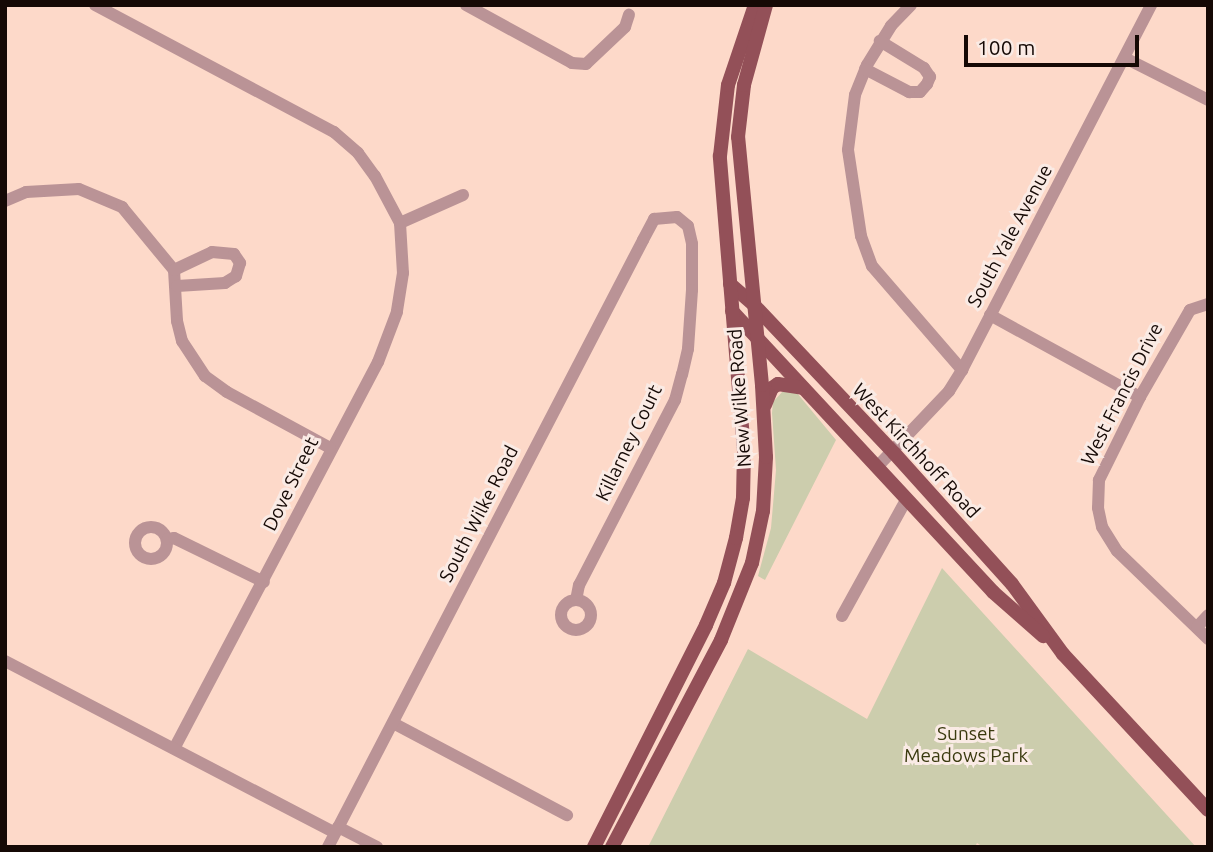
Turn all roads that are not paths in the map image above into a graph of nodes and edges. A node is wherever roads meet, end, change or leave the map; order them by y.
1 (95, 5) edge
2 (466, 5) edge
3 (755, 5) edge
4 (766, 5) edge
5 (776, 5) edge
6 (911, 5) edge
7 (1151, 5) edge
8 (747, 13) edge
9 (629, 15) dead end
10 (760, 32) junction
11 (880, 41) junction
12 (1125, 58) junction
13 (865, 69) junction
14 (1208, 100) edge
15 (463, 195) dead end
16 (5, 201) edge
17 (677, 217) joint
18 (400, 223) junction
19 (174, 270) junction
20 (730, 284) junction
21 (177, 286) junction
22 (1206, 304) edge
23 (754, 305) junction
24 (732, 311) junction
25 (990, 315) junction
26 (755, 335) junction
27 (962, 370) junction
28 (803, 388) junction
29 (1140, 397) junction
30 (764, 409) junction
31 (330, 448) junction
32 (894, 453) junction
33 (877, 467) junction
34 (906, 500) junction
35 (168, 539) dead end
36 (264, 582) junction
37 (576, 600) dead end
38 (1208, 615) edge
39 (842, 616) dead end
40 (1196, 627) junction
41 (1208, 639) edge
42 (1063, 653) junction
43 (5, 662) edge
44 (393, 723) junction
45 (174, 749) junction
46 (1208, 810) edge
47 (566, 815) dead end
48 (337, 830) junction
49 (328, 847) edge
50 (377, 847) edge
51 (594, 847) edge
52 (612, 847) edge

1 - 18 street
2 - 9 street
3 - 8 main road, New Wilke Road
4 - 10 main road
5 - 10 main road, New Wilke Road
6 - 11 street
7 - 12 street, South Yale Avenue
8 - 20 main road, New Wilke Road
10 - 23 main road, New Wilke Road
11 - 13 street
11 - 13 street
12 - 14 street
12 - 25 street, South Yale Avenue
13 - 27 street
15 - 18 street
16 - 19 street
17 - 37 street, Killarney Court
17 - 44 street, South Wilke Road
18 - 31 street, Dove Street
19 - 21 street
19 - 21 street
20 - 23 main road, West Kirchhoff Road
20 - 24 main road, New Wilke Road
21 - 31 street
22 - 29 street, West Francis Drive
23 - 26 main road, New Wilke Road
23 - 32 main road, West Kirchhoff Road
24 - 26 main road, West Kirchhoff Road
24 - 51 main road, New Wilke Road
25 - 27 street, South Yale Avenue
25 - 29 street
26 - 28 main road, West Kirchhoff Road
26 - 30 main road, New Wilke Road
27 - 32 street, South Yale Avenue
28 - 30 main road
28 - 33 main road, West Kirchhoff Road
29 - 40 street, West Francis Drive
30 - 52 main road, New Wilke Road
31 - 36 street, Dove Street
32 - 33 street, South Yale Avenue
32 - 42 main road, West Kirchhoff Road
33 - 34 main road, West Kirchhoff Road
34 - 39 street
34 - 42 main road, West Kirchhoff Road
35 - 36 street
36 - 45 street, Dove Street
38 - 40 street
40 - 41 street, West Francis Drive
42 - 46 main road, West Kirchhoff Road
43 - 45 street
44 - 47 street
44 - 48 street, South Wilke Road
45 - 48 street
48 - 49 street, South Wilke Road
48 - 50 street

